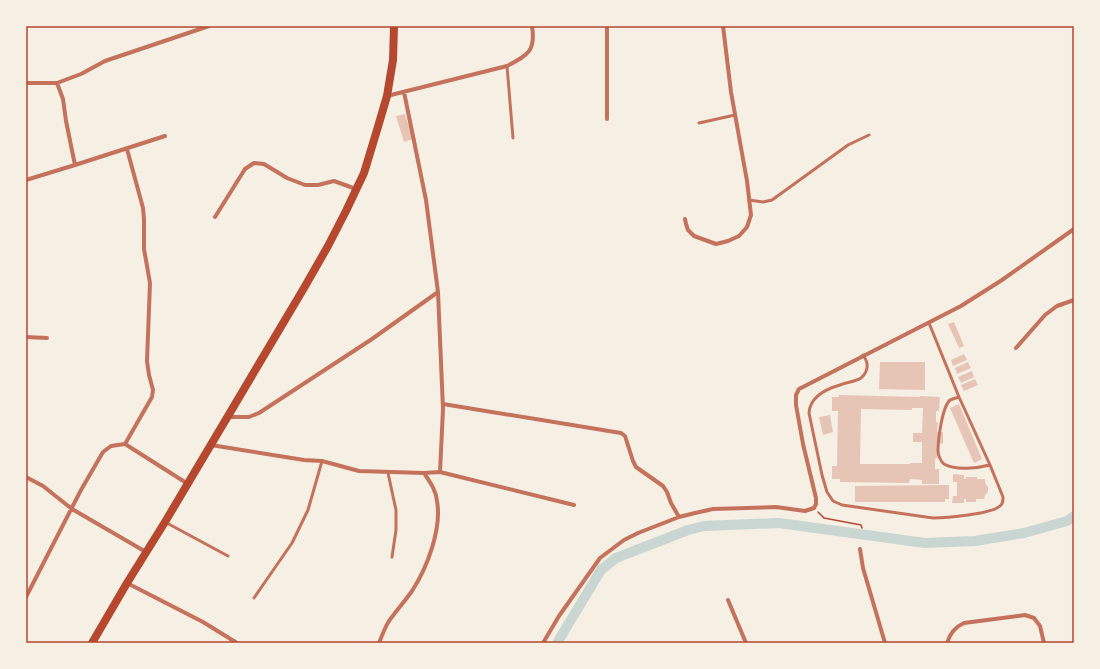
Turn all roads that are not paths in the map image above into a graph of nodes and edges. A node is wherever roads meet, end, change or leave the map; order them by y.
1 (209, 26) edge
2 (394, 26) edge
3 (532, 26) edge
4 (607, 26) edge
5 (723, 26) edge
6 (507, 66) junction
7 (57, 83) junction
8 (26, 84) edge
9 (404, 92) junction
10 (387, 96) junction
11 (735, 115) junction
12 (607, 119) dead end
13 (699, 123) dead end
14 (869, 135) dead end
15 (165, 136) dead end
16 (513, 138) dead end
17 (127, 149) junction
18 (76, 165) junction
19 (26, 180) edge
20 (356, 189) junction
21 (749, 200) junction
22 (216, 217) dead end
23 (686, 219) dead end
24 (1074, 229) edge
25 (438, 292) junction
26 (1074, 300) edge
27 (929, 323) junction
28 (26, 337) edge
29 (47, 338) dead end
30 (1016, 348) dead end
31 (863, 356) junction
32 (959, 397) junction
33 (443, 404) junction
34 (227, 417) junction
35 (125, 444) junction
36 (211, 445) junction
37 (322, 462) junction
38 (990, 465) junction
39 (440, 472) junction
40 (388, 473) junction
41 (424, 473) junction
42 (26, 477) edge
43 (188, 484) junction
44 (574, 505) dead end
45 (72, 509) junction
46 (679, 517) junction
47 (165, 522) junction
48 (860, 549) dead end
49 (146, 552) junction
50 (228, 556) dead end
51 (392, 557) dead end
52 (127, 583) junction
53 (26, 597) edge
54 (254, 598) dead end
55 (728, 600) dead end
56 (92, 643) edge
57 (237, 643) edge
58 (379, 643) edge
59 (543, 643) edge
60 (746, 643) edge
61 (885, 643) edge
62 (947, 643) edge
63 (1044, 643) edge

1 - 7 street
2 - 10 main road
3 - 6 street
4 - 12 street
5 - 11 street
6 - 9 street
6 - 16 lane
7 - 8 street
7 - 18 street
9 - 10 street
9 - 25 street
10 - 20 main road
11 - 13 lane
11 - 21 street
14 - 21 lane
15 - 17 street
17 - 18 street
17 - 35 street
18 - 19 street
20 - 22 street
20 - 34 main road
21 - 23 street
24 - 27 street
25 - 33 street
25 - 34 street
26 - 30 street
27 - 31 street
27 - 32 lane
28 - 29 street
31 - 38 lane
31 - 46 street
32 - 38 lane
32 - 38 lane
33 - 39 street
33 - 46 street
34 - 36 main road
35 - 43 street
35 - 45 street
36 - 37 street
36 - 43 main road
37 - 40 street
37 - 54 lane
39 - 41 street
39 - 44 street
40 - 41 street
40 - 51 lane
41 - 58 street
42 - 45 street
43 - 47 main road
45 - 49 street
45 - 53 street
46 - 59 street
47 - 49 main road
47 - 50 lane
48 - 61 street
49 - 52 main road
52 - 56 main road
52 - 57 street
55 - 60 street
62 - 63 street

